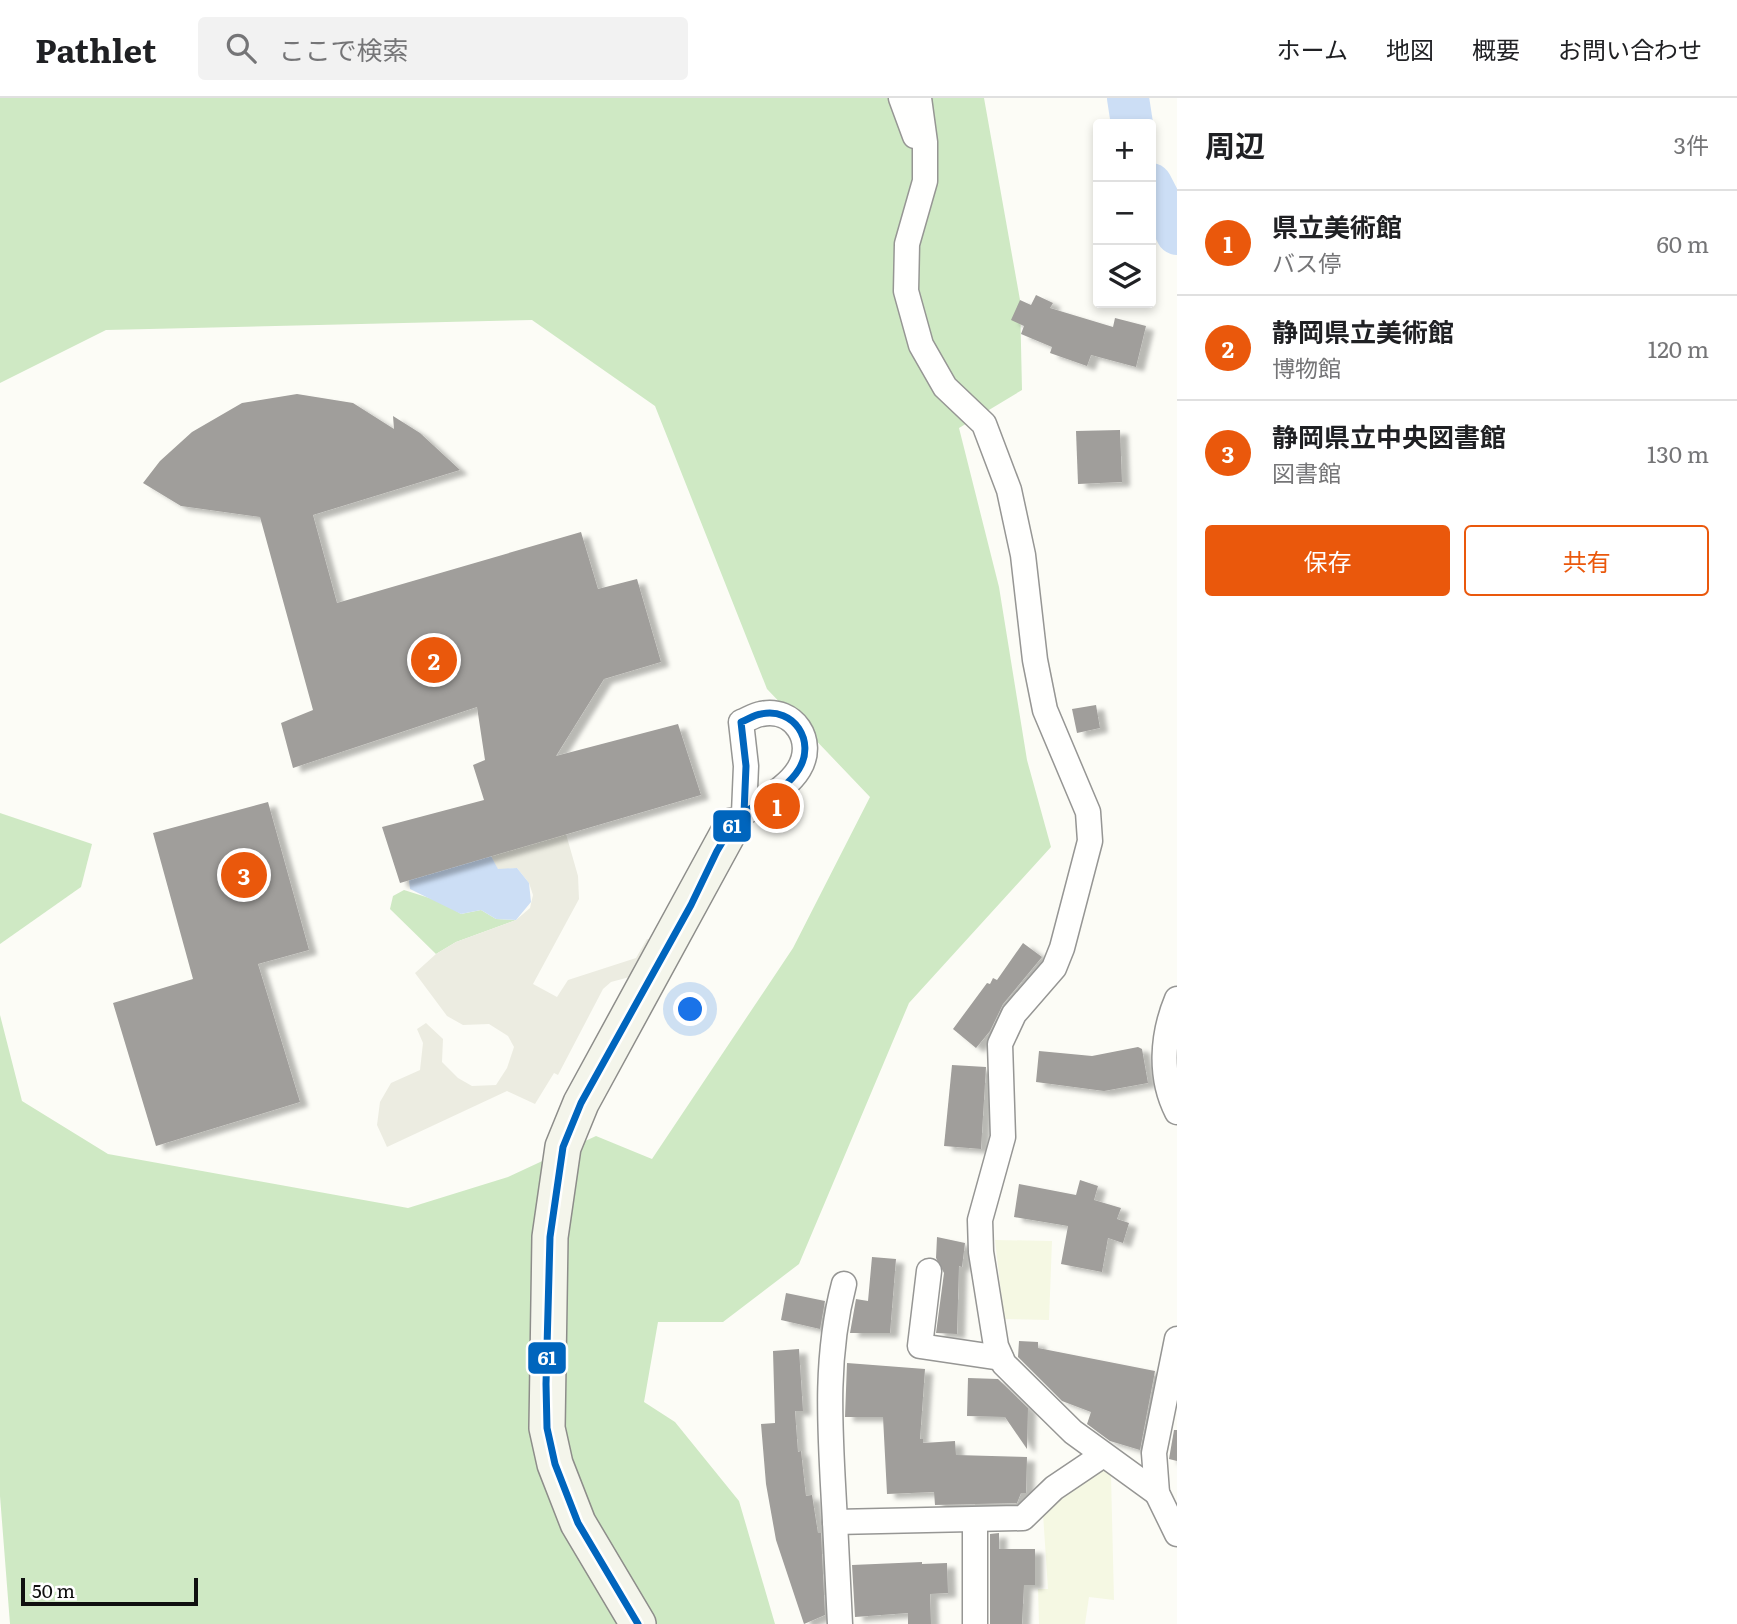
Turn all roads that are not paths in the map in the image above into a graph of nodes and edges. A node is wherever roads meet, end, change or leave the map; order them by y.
1 (901, 98) edge
2 (919, 98) edge
3 (925, 142) junction
4 (738, 819) dead end
5 (1177, 999) edge
6 (1175, 1104) edge
7 (929, 1271) dead end
8 (844, 1284) dead end
9 (1177, 1339) edge
10 (1001, 1358) junction
11 (1103, 1455) junction
12 (1157, 1493) junction
13 (975, 1521) junction
14 (835, 1522) junction
15 (1177, 1534) edge
16 (638, 1624) edge
17 (841, 1624) edge
18 (975, 1624) edge

1 - 3 street
2 - 3 street
3 - 10 street
4 - 16 street
5 - 6 street
7 - 10 street
8 - 14 street
9 - 12 street
10 - 11 street
11 - 12 street
11 - 13 street
12 - 15 street
13 - 14 street
13 - 18 street
14 - 17 street

